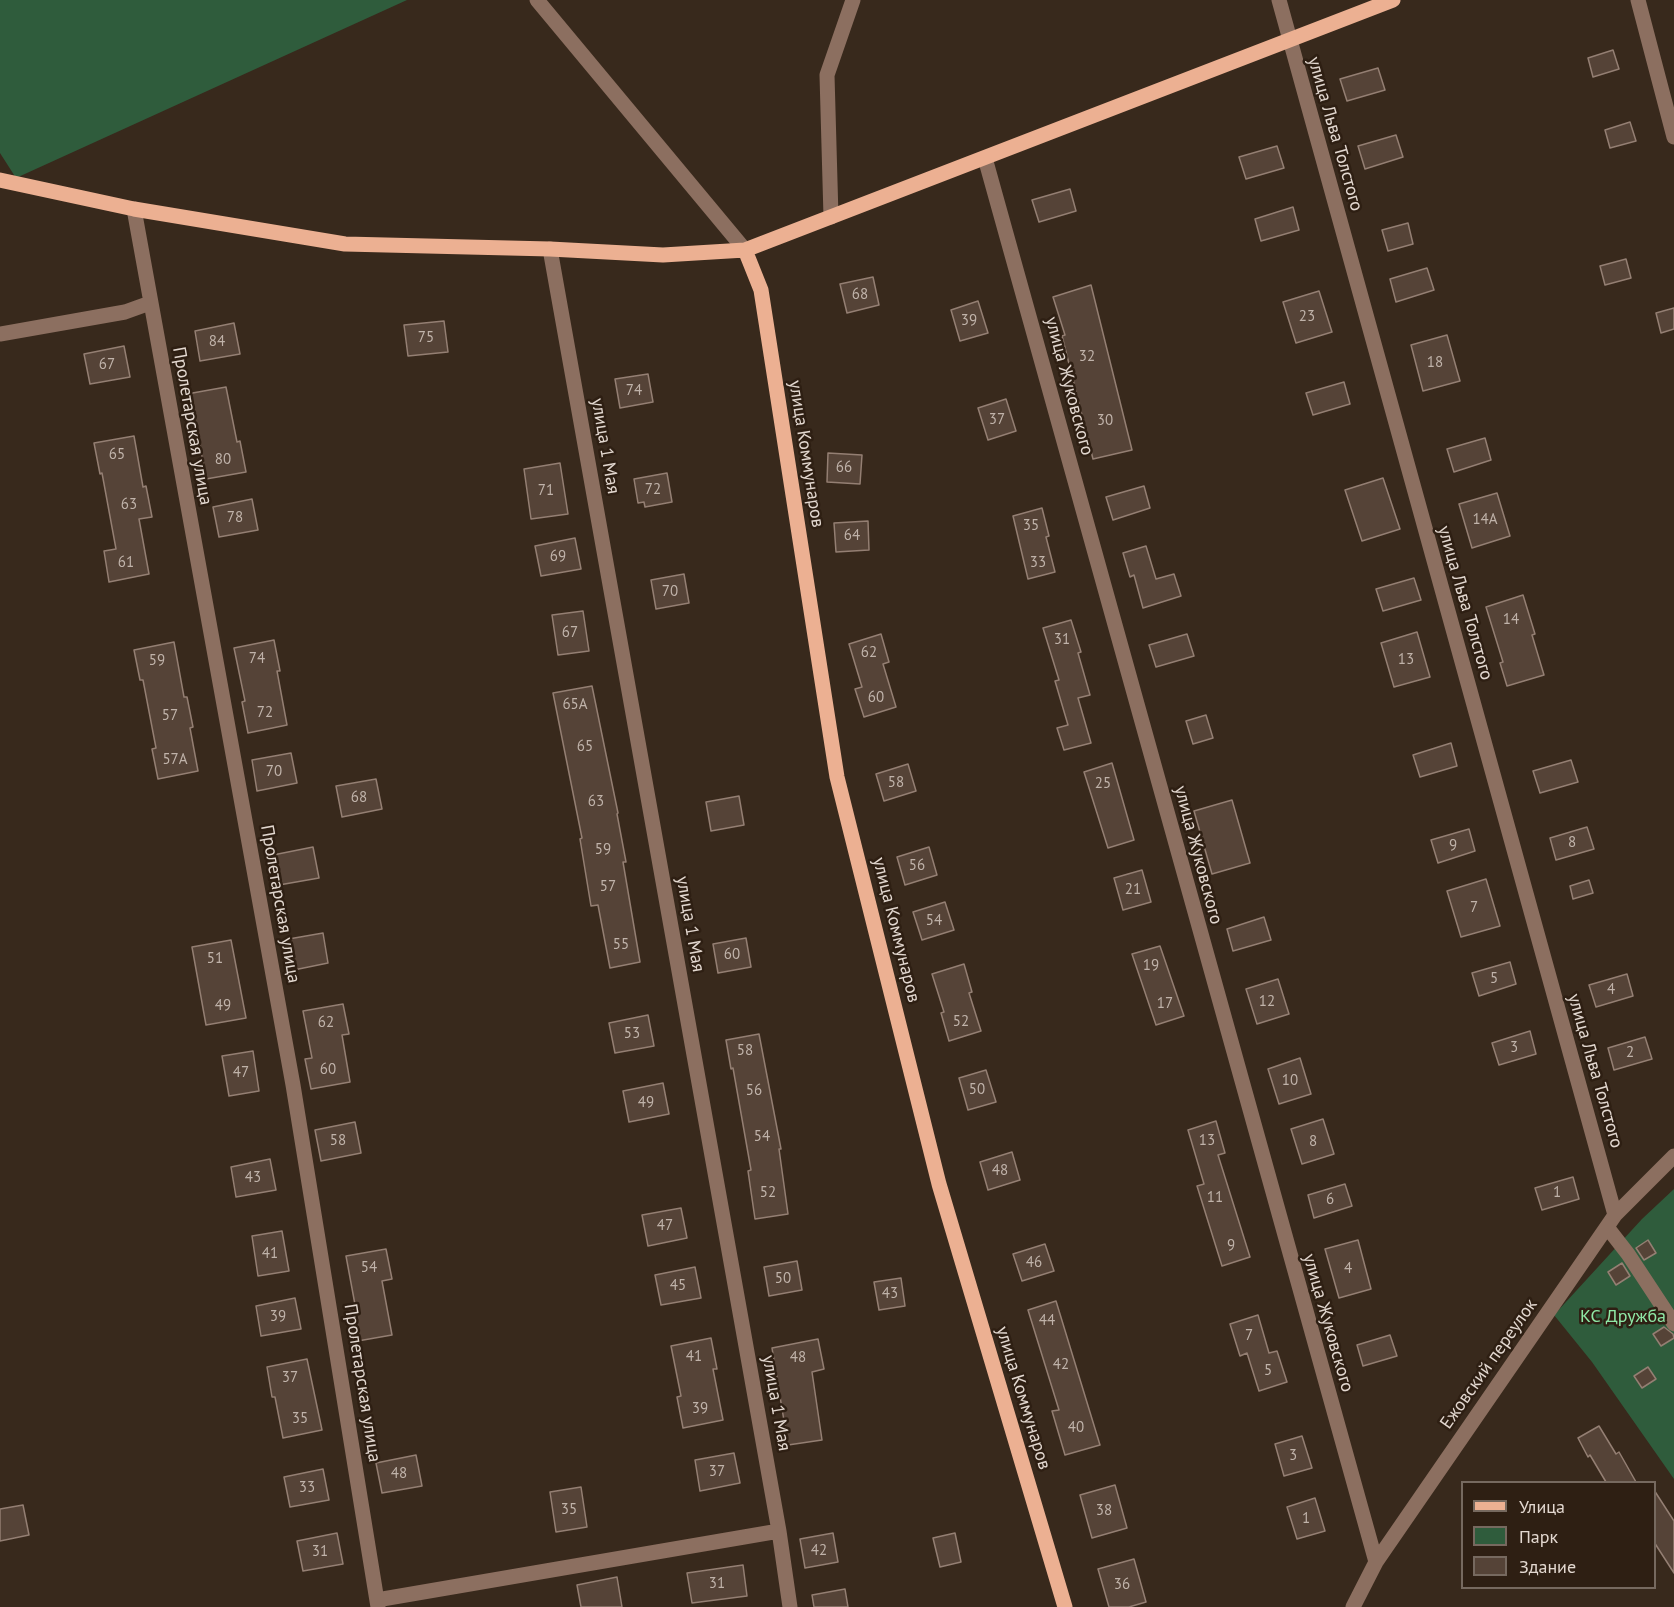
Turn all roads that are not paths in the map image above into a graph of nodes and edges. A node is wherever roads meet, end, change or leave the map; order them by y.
1 (537, 0) edge
2 (853, 0) edge
3 (1279, 0) edge
4 (1393, 0) edge
5 (1638, 0) edge
6 (1289, 41) junction
7 (1674, 137) edge
8 (985, 158) junction
9 (0, 180) edge
10 (134, 210) junction
11 (831, 217) junction
12 (550, 249) junction
13 (745, 250) junction
14 (150, 303) junction
15 (0, 334) edge
16 (1674, 1156) edge
17 (1611, 1221) junction
18 (1674, 1324) edge
19 (778, 1531) junction
20 (1376, 1562) junction
21 (378, 1603) edge
22 (790, 1607) edge
23 (1065, 1607) edge
24 (1353, 1607) edge

1 - 13 street
2 - 11 street
3 - 6 street, улица Льва Толстого
4 - 6 main road
5 - 7 street
6 - 8 main road
6 - 17 street, улица Льва Толстого
8 - 11 main road
8 - 20 street, улица Жуковского
9 - 10 main road
10 - 12 main road
10 - 14 street, Пролетарская улица
11 - 13 main road
12 - 13 main road
12 - 19 street, улица 1 Мая
13 - 23 main road, улица Коммунаров
14 - 15 street
14 - 21 street, Пролетарская улица
16 - 17 street, Ежовский переулок
17 - 18 street
17 - 20 street, Ежовский переулок
19 - 21 street
19 - 22 street, улица 1 Мая
20 - 24 street, Ежовский переулок

